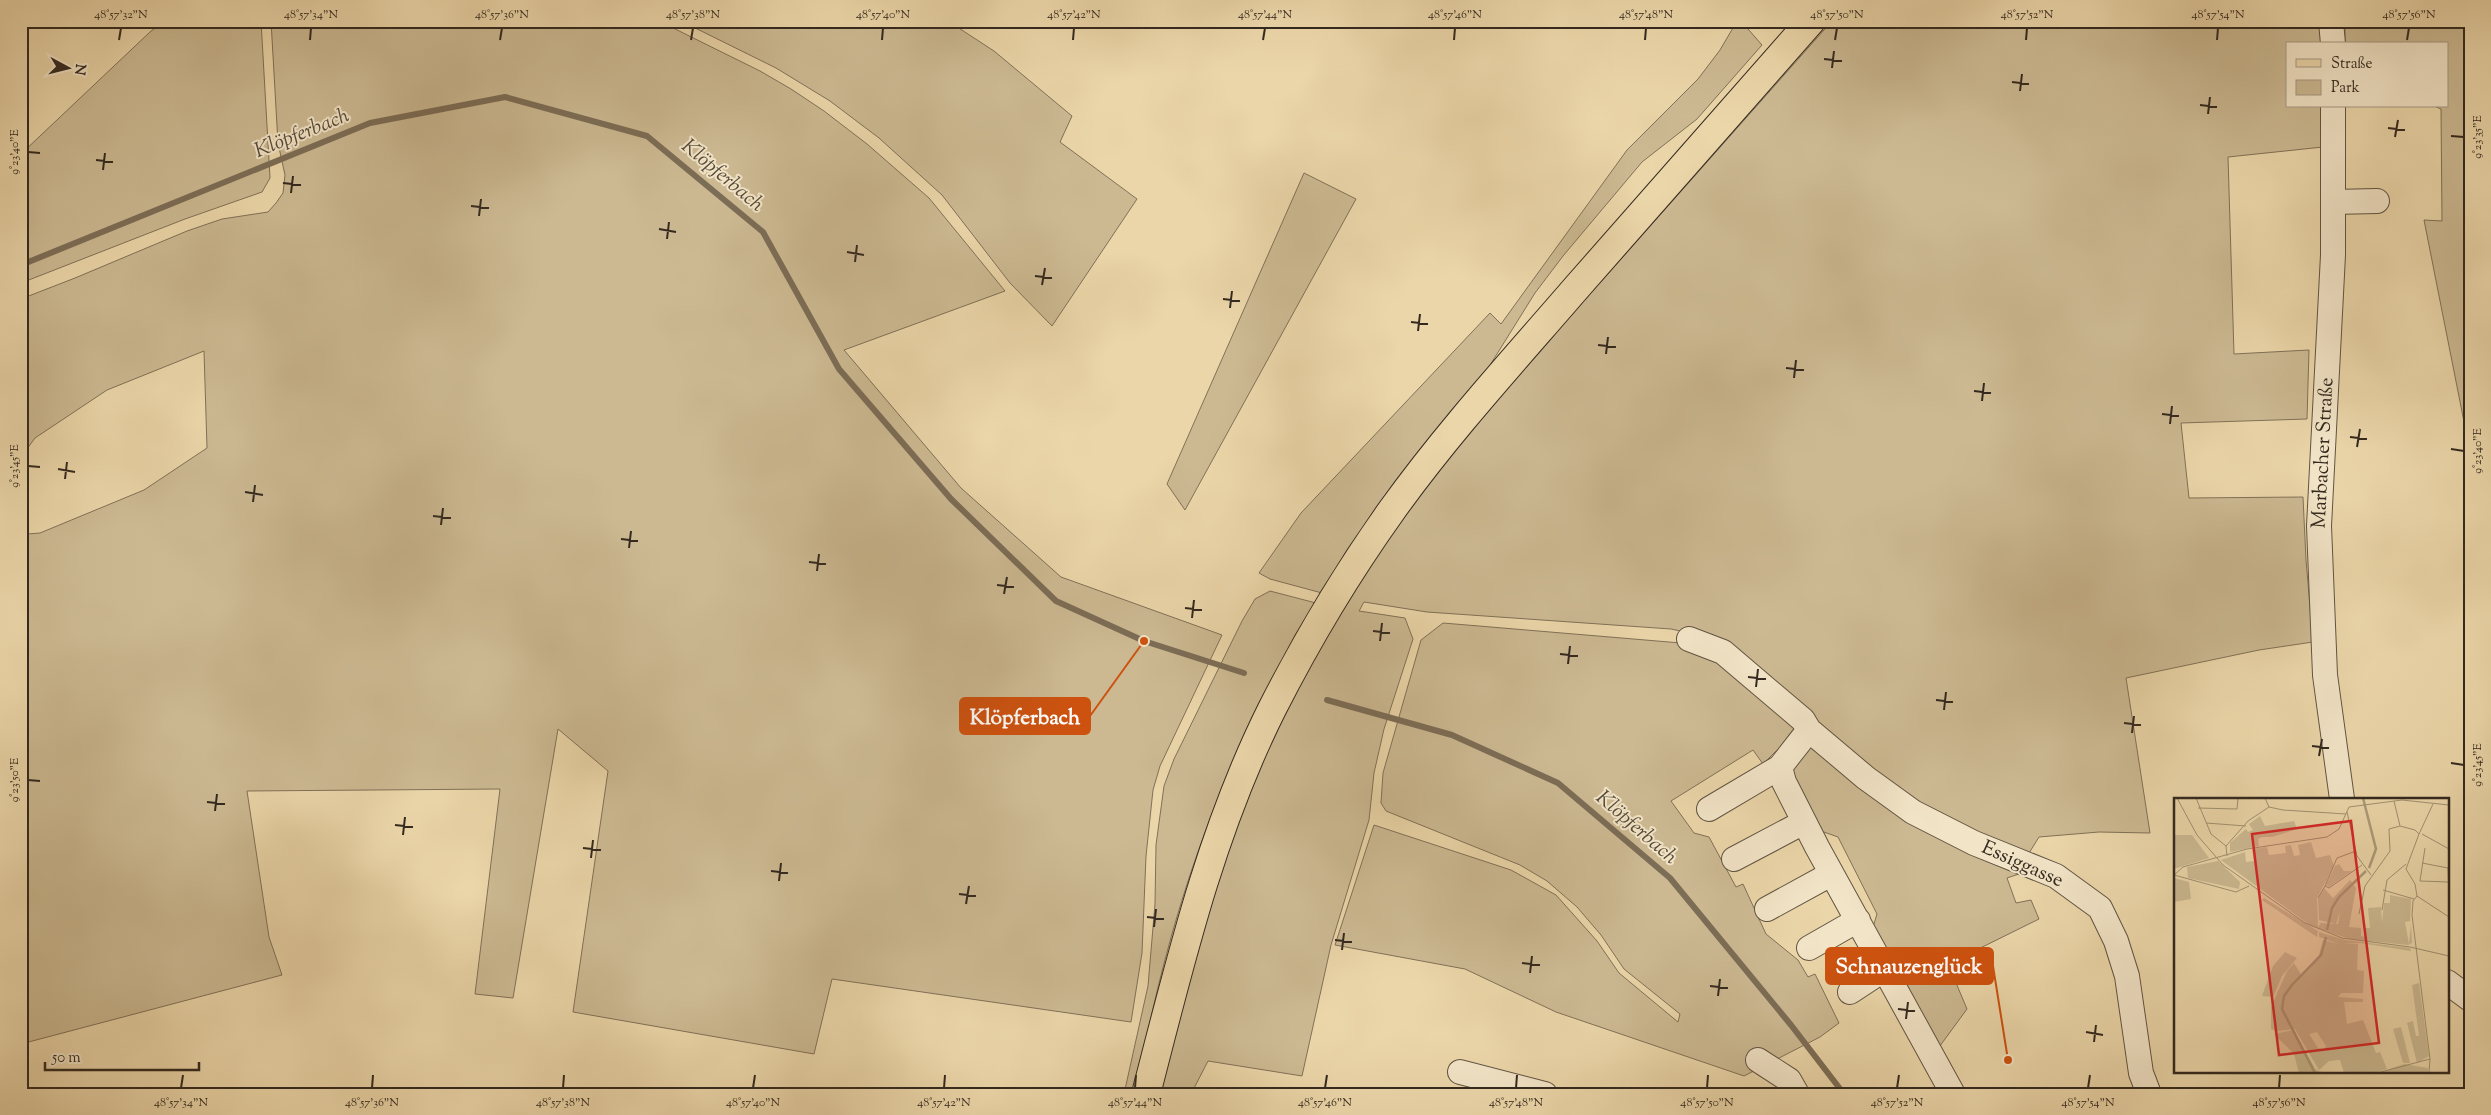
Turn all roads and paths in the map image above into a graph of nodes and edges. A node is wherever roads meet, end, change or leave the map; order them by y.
1 (2331, 21) edge
2 (1804, 24) edge
3 (2333, 42) edge
4 (2333, 108) edge
5 (2377, 201) dead end
6 (2333, 202) junction
7 (1689, 639) dead end
8 (1809, 730) junction
9 (1780, 767) junction
10 (2342, 798) edge
11 (1709, 810) dead end
12 (1804, 822) junction
13 (1734, 859) dead end
14 (1832, 874) junction
15 (1767, 909) dead end
16 (1858, 920) junction
17 (1809, 948) dead end
18 (1885, 969) junction
19 (2448, 983) edge
20 (1850, 992) dead end
21 (2470, 999) edge
22 (1758, 1060) dead end
23 (1460, 1072) dead end
24 (1146, 1094) edge
25 (1544, 1094) edge
26 (1797, 1094) edge
27 (1952, 1094) edge
28 (2149, 1094) edge

1 - 3 street
2 - 24 main road
4 - 6 street, Marbacher Straße
5 - 6 street
6 - 10 street, Marbacher Straße
7 - 8 street, Essiggasse
8 - 9 street
8 - 28 street, Essiggasse
9 - 11 street
9 - 12 street
12 - 13 street
12 - 14 street
14 - 15 street
14 - 16 street
16 - 17 street
16 - 18 street
18 - 20 street
18 - 27 street
19 - 21 street
22 - 26 street
23 - 25 street

